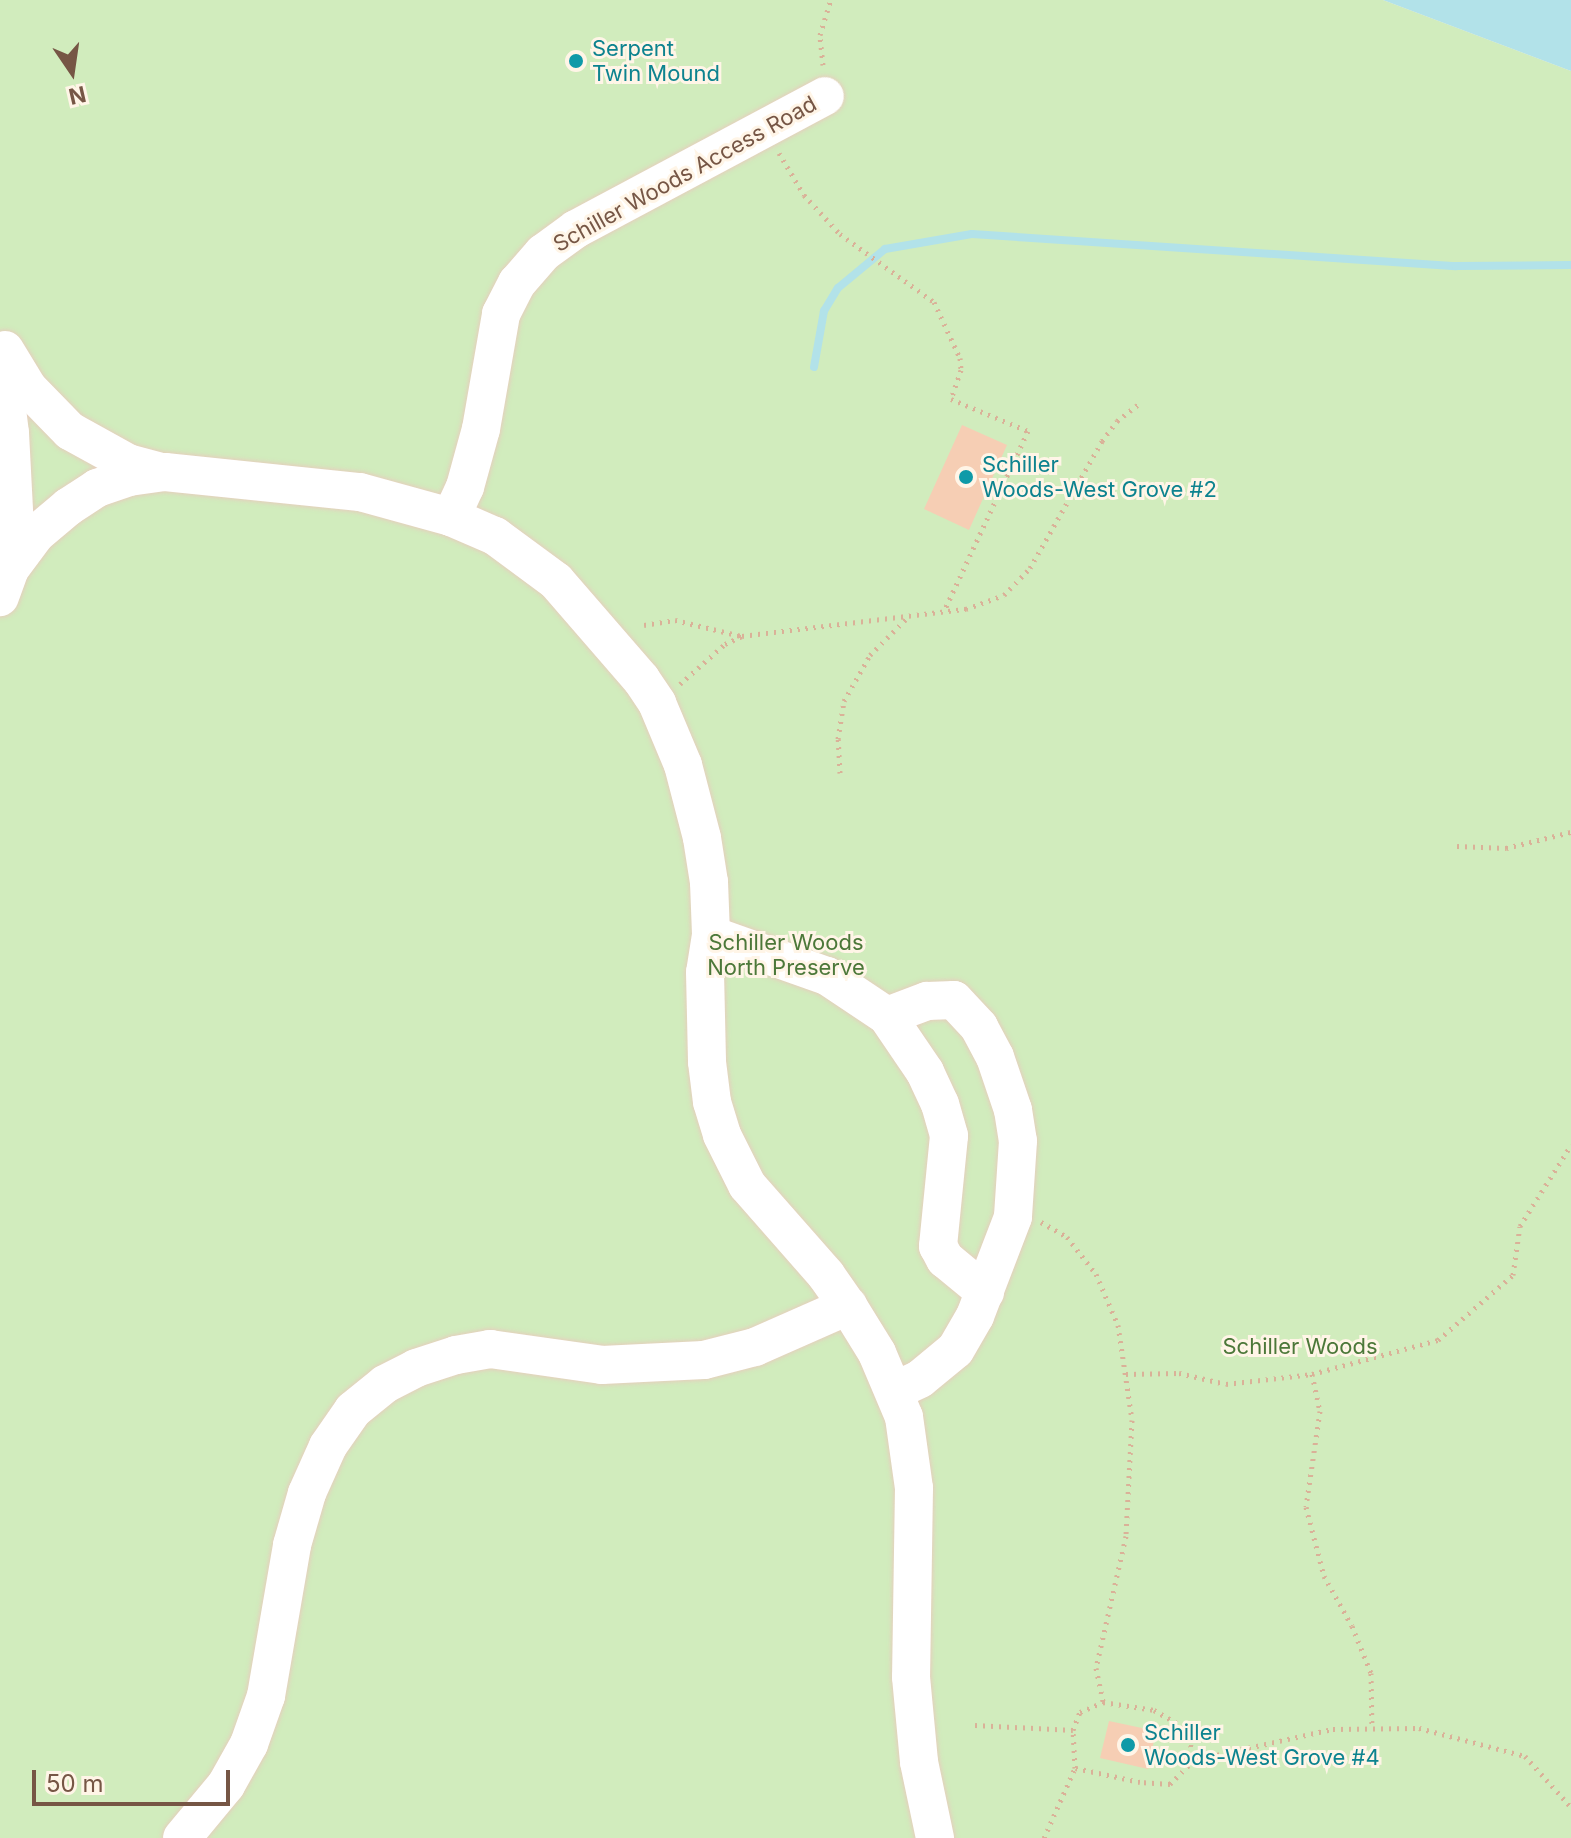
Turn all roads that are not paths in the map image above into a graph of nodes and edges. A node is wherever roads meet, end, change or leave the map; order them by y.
1 (825, 96) road end
2 (0, 341) edge
3 (0, 353) edge
4 (165, 472) junction
5 (451, 517) junction
6 (5, 583) edge
7 (711, 935) junction
8 (887, 1016) junction
9 (985, 1292) junction
10 (848, 1306) junction
11 (896, 1390) junction
12 (182, 1838) edge
13 (935, 1838) edge

1 - 5 lane, Schiller Woods Access Road
2 - 4 lane
3 - 6 lane
4 - 5 lane
4 - 6 lane
5 - 7 lane
7 - 8 lane
7 - 10 lane
8 - 9 lane
8 - 9 lane
9 - 11 lane
10 - 11 lane
10 - 12 lane
11 - 13 lane

